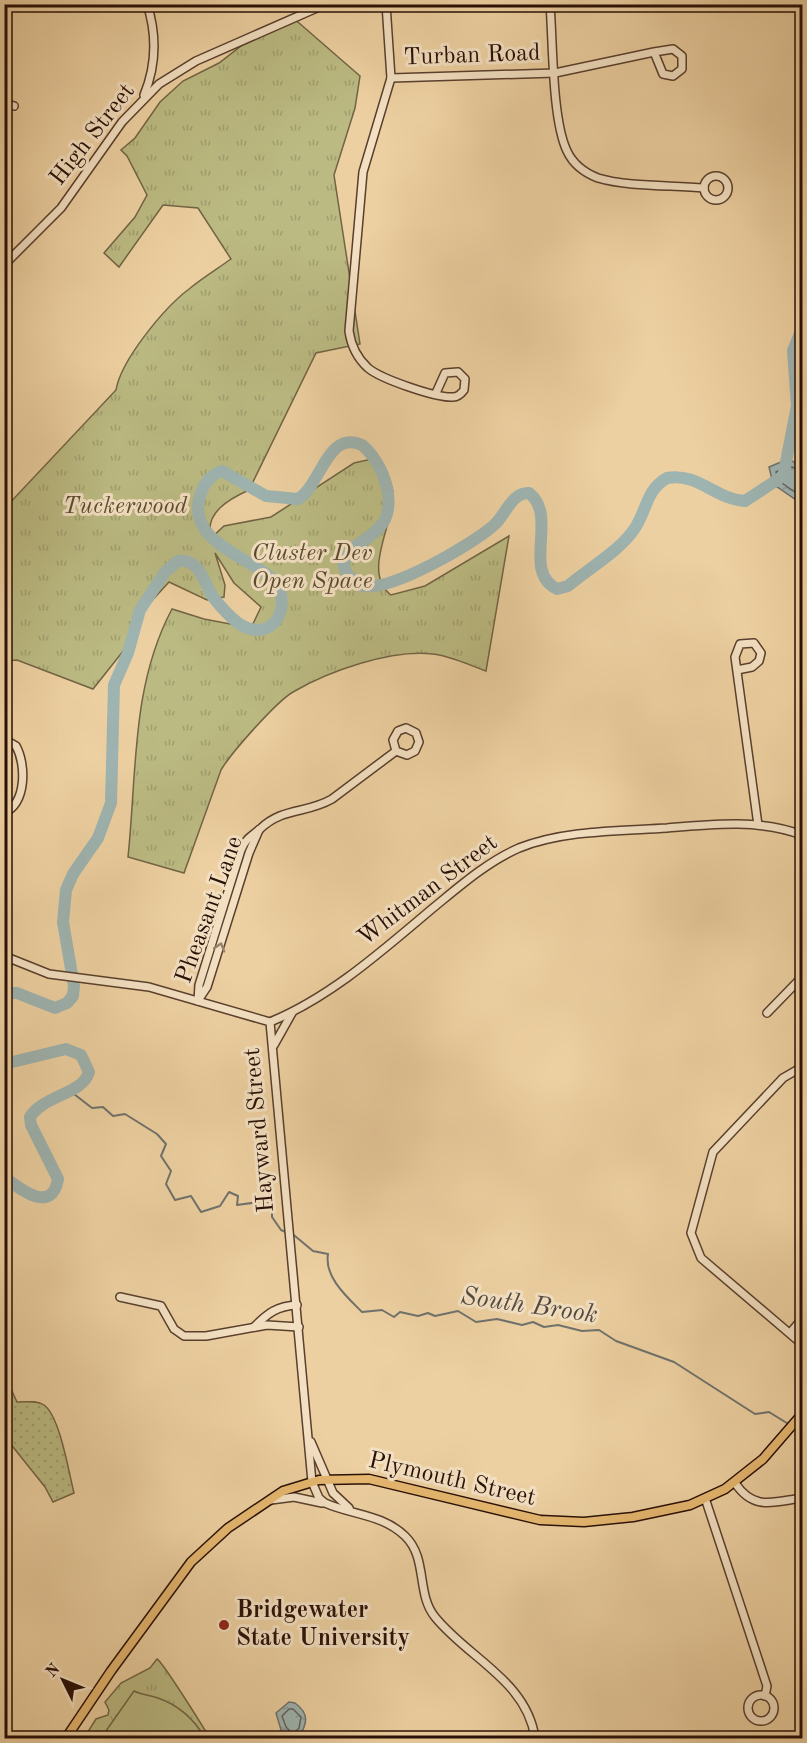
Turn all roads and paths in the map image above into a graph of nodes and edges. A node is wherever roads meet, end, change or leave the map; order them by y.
1 (147, 4) edge
2 (326, 4) edge
3 (386, 4) edge
4 (550, 4) edge
5 (654, 52) junction
6 (555, 73) junction
7 (391, 78) junction
8 (142, 100) junction
9 (4, 104) edge
10 (14, 106) dead end
11 (704, 188) dead end
12 (4, 265) edge
13 (435, 393) junction
14 (737, 670) junction
15 (4, 739) edge
16 (396, 751) dead end
17 (4, 813) edge
18 (758, 825) junction
19 (259, 830) junction
20 (802, 835) edge
21 (224, 904) junction
22 (232, 906) junction
23 (218, 924) junction
24 (226, 926) junction
25 (4, 956) edge
26 (802, 977) edge
27 (198, 1001) junction
28 (291, 1013) junction
29 (767, 1013) dead end
30 (270, 1022) junction
31 (273, 1046) junction
32 (802, 1066) edge
33 (120, 1297) dead end
34 (297, 1305) junction
35 (802, 1319) edge
36 (254, 1327) junction
37 (299, 1327) junction
38 (790, 1333) junction
39 (802, 1344) edge
40 (802, 1414) edge
41 (309, 1437) junction
42 (327, 1480) junction
43 (312, 1482) junction
44 (735, 1483) junction
45 (705, 1498) junction
46 (802, 1498) edge
47 (266, 1500) junction
48 (335, 1508) junction
49 (354, 1511) junction
50 (765, 1696) dead end
51 (66, 1738) edge
52 (535, 1738) edge

1 - 8 street
2 - 8 street, High Street
3 - 7 street
4 - 6 street
5 - 5 street
5 - 6 street, Turban Road
6 - 7 street, Turban Road
6 - 11 street
7 - 13 street
8 - 12 street, High Street
9 - 10 street
13 - 13 street
14 - 14 street
14 - 18 street
15 - 17 street
16 - 19 street, Pheasant Lane
18 - 20 street, Whitman Street
18 - 28 street, Whitman Street
19 - 21 street, Pheasant Lane
19 - 22 street, Pheasant Lane
21 - 22 street
21 - 23 street, Pheasant Lane
22 - 24 street, Pheasant Lane
23 - 24 street
23 - 27 street, Pheasant Lane
27 -> 24 street, Pheasant Lane
25 - 27 street, Hayward Street
26 - 29 street
27 - 30 street, Hayward Street
28 - 30 street, Whitman Street
28 - 31 street
30 - 31 street, Hayward Street
31 - 34 street, Hayward Street
32 - 38 street
33 - 36 street
34 - 36 street
34 - 37 street, Hayward Street
35 - 38 street
36 - 37 street
37 - 41 street, Hayward Street
38 - 39 street
40 - 44 main road, Plymouth Street
41 - 42 street, Hayward Street
41 - 43 street, Hayward Street
42 - 43 main road, Plymouth Street
42 - 45 main road, Plymouth Street
42 - 49 street, Hayward Street
43 - 47 main road, Plymouth Street
43 - 48 street
44 - 45 main road, Plymouth Street
44 - 46 street
45 - 50 street
47 - 48 street
47 - 51 main road, Plymouth Street
48 - 49 street
49 - 52 street

